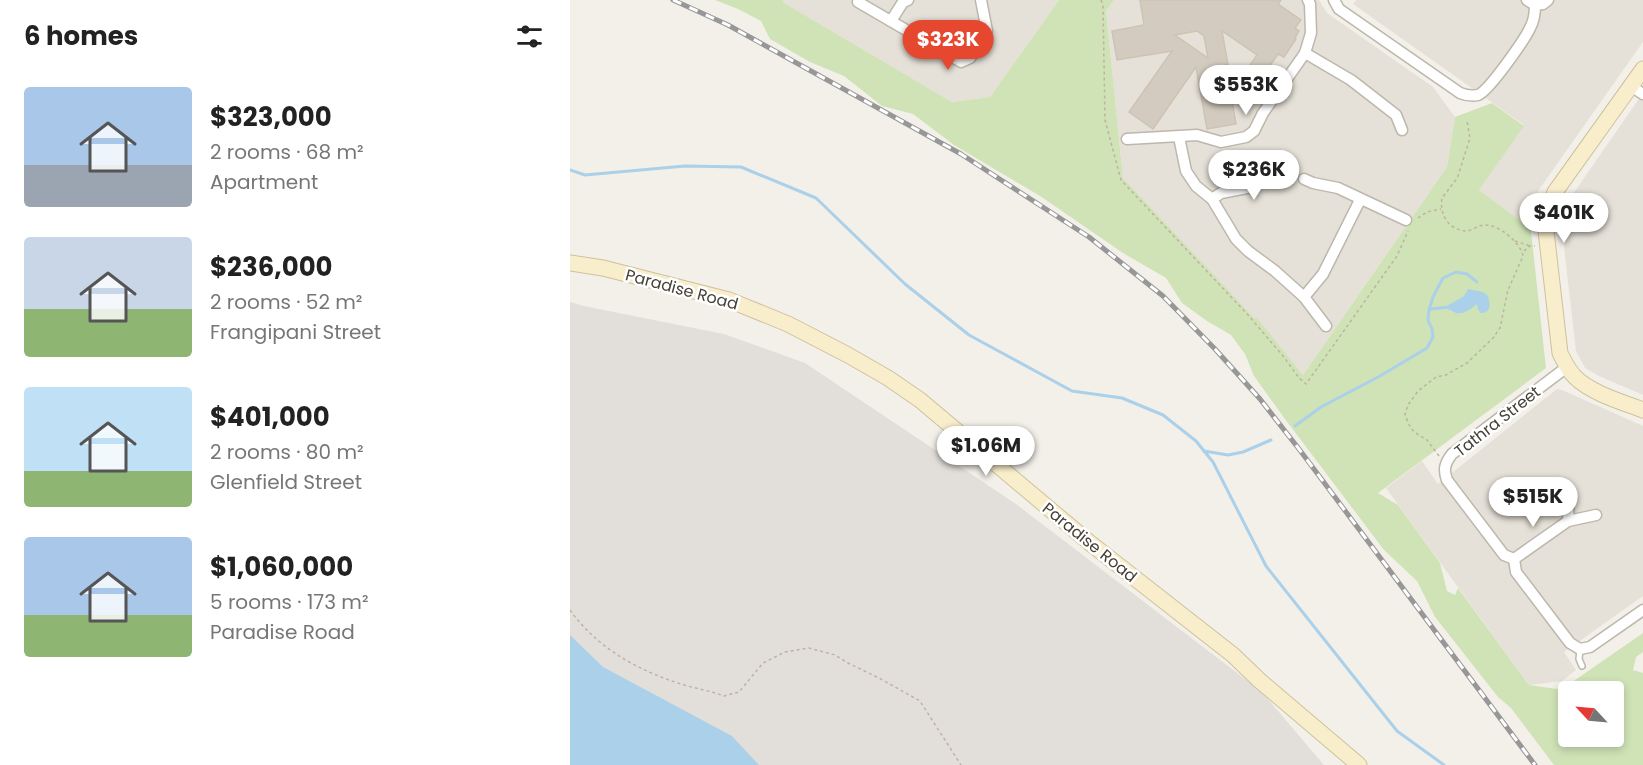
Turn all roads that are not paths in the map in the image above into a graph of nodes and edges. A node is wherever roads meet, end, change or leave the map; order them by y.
1 (908, 0) edge
2 (981, 0) edge
3 (1308, 0) edge
4 (1334, 0) edge
5 (1548, 0) edge
6 (858, 2) dead end
7 (1531, 2) edge
8 (891, 21) junction
9 (1305, 53) junction
10 (1643, 69) edge
11 (1637, 90) edge
12 (1402, 130) dead end
13 (1179, 137) junction
14 (1127, 139) dead end
15 (1275, 170) dead end
16 (1304, 179) dead end
17 (1212, 199) junction
18 (1360, 200) junction
19 (1406, 220) dead end
20 (570, 263) edge
21 (1304, 297) junction
22 (1326, 326) dead end
23 (1567, 367) junction
24 (1643, 410) edge
25 (1569, 491) dead end
26 (1596, 515) dead end
27 (1568, 521) junction
28 (1514, 559) junction
29 (1643, 610) edge
30 (1580, 649) junction
31 (1582, 666) dead end
32 (1359, 765) edge

1 - 8 street
2 - 8 street
3 - 9 street
4 - 7 street
5 - 7 street
6 - 8 street
9 - 12 street
9 - 13 street
10 - 11 street
11 - 23 street
13 - 14 street
13 - 17 street
15 - 17 street
16 - 18 street
17 - 21 street
18 - 19 street
18 - 21 street
20 - 32 street, Paradise Road
21 - 22 street
23 - 24 street
23 - 28 street, Tathra Street
25 - 27 street
26 - 27 street
27 - 28 street
28 - 30 street, Tathra Street
29 - 30 street
30 - 31 lane

